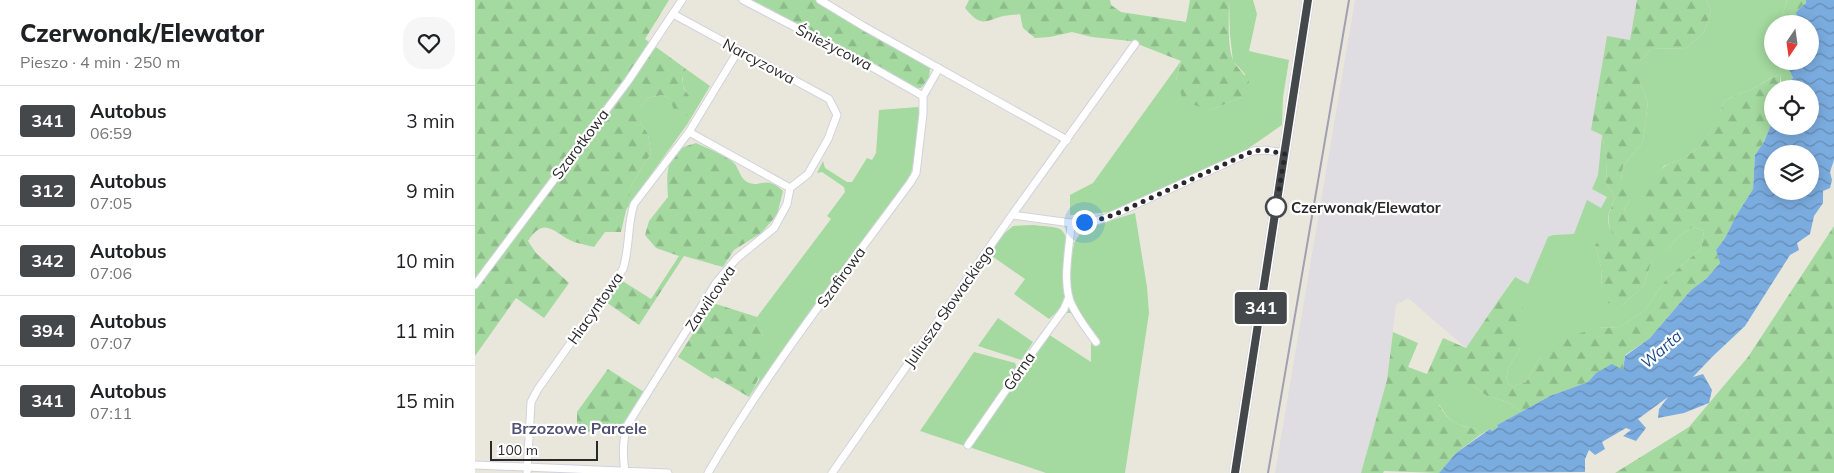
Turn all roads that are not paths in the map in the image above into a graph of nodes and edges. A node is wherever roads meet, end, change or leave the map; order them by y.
1 (682, 0) edge
2 (743, 0) edge
3 (820, 0) edge
4 (1308, 0) edge
5 (673, 14) junction
6 (1135, 44) dead end
7 (738, 51) junction
8 (939, 68) junction
9 (923, 96) junction
10 (689, 132) junction
11 (1067, 140) junction
12 (1285, 154) junction
13 (790, 188) junction
14 (1012, 215) junction
15 (1071, 223) junction
16 (475, 285) edge
17 (1069, 297) junction
18 (1096, 342) dead end
19 (968, 445) dead end
20 (475, 465) edge
21 (527, 470) edge
22 (625, 472) edge
23 (667, 473) edge
24 (708, 473) edge
25 (832, 473) edge
26 (1235, 473) edge

1 - 5 street, Szarotkowa
2 - 9 street, Śnieżycowa
3 - 8 street
4 - 12 main road
5 - 7 street, Narcyzowa
5 - 16 street, Szarotkowa
6 - 11 street, Juliusza Słowackiego
7 - 10 street, Hiacyntowa
7 - 13 street, Narcyzowa
8 - 9 street, Szafirowa
8 - 11 street
9 - 24 street, Szafirowa
10 - 13 street
10 - 21 street, Hiacyntowa
11 - 14 street, Juliusza Słowackiego
12 - 15 street
12 - 26 main road
13 - 22 street, Zawilcowa
14 - 15 street
14 - 25 street, Juliusza Słowackiego
15 - 17 street
17 - 18 street
17 - 19 street, Górna
20 - 21 street
21 - 22 street
22 - 23 street

